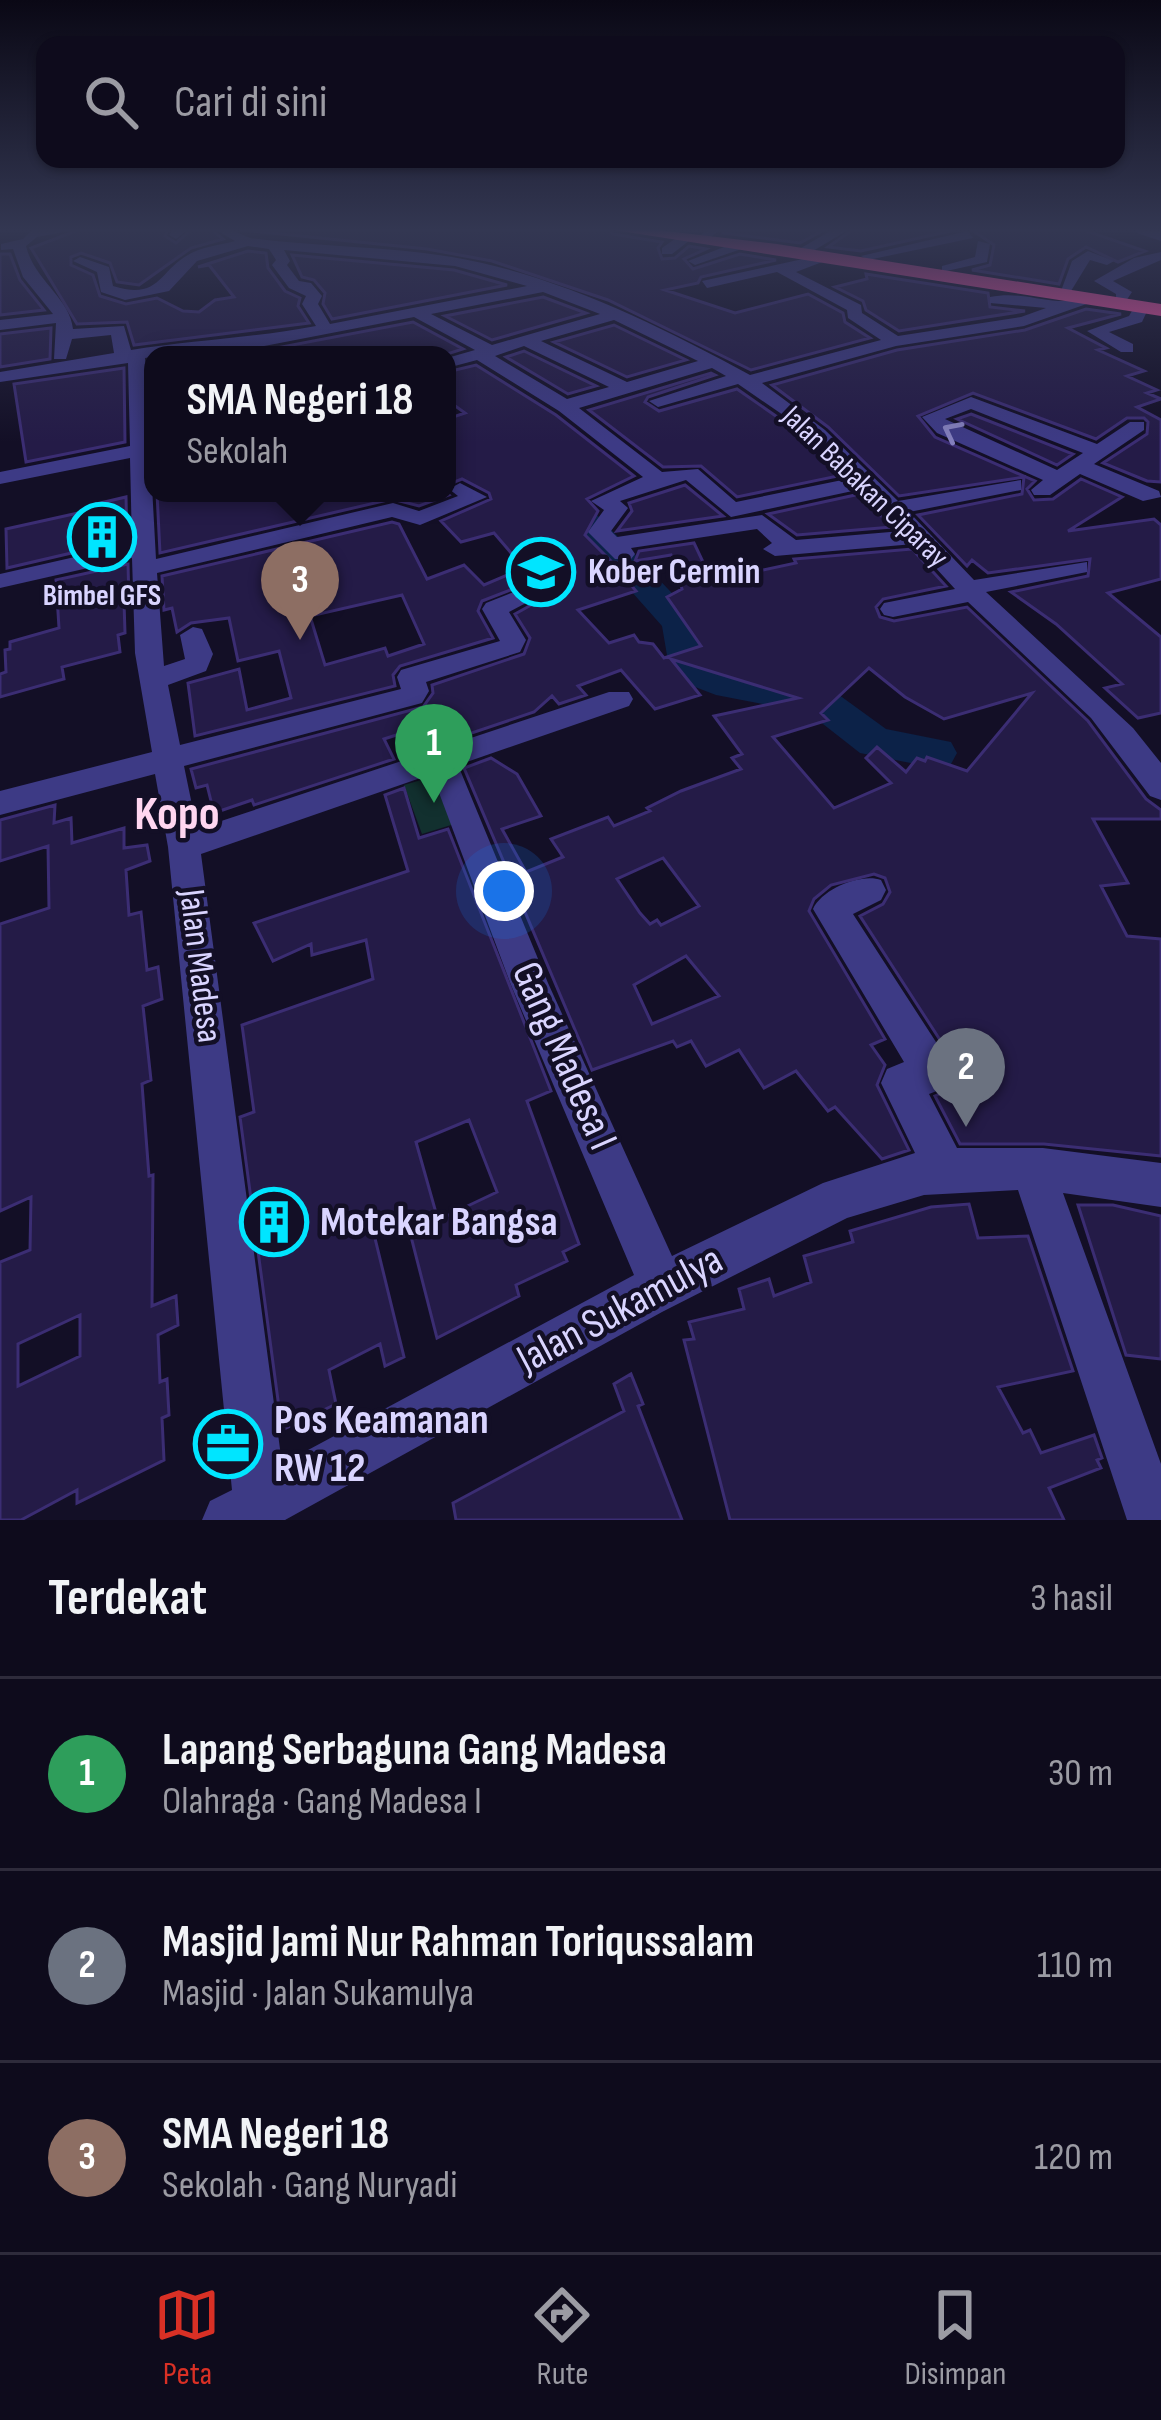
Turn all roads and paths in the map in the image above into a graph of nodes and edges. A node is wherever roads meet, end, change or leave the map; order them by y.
1 (58, 301) edge
2 (312, 301) edge
3 (475, 301) edge
4 (573, 301) edge
5 (841, 301) edge
6 (1065, 301) edge
7 (1066, 301) edge
8 (1100, 301) edge
9 (455, 305) junction
10 (1141, 307) junction
11 (1161, 307) edge
12 (416, 313) junction
13 (611, 316) junction
14 (1028, 317) dead end
15 (0, 325) edge
16 (66, 326) junction
17 (326, 330) junction
18 (550, 334) junction
19 (895, 340) junction
20 (526, 341) junction
21 (231, 346) edge
22 (1127, 348) dead end
23 (487, 353) junction
24 (60, 355) dead end
25 (144, 355) edge
26 (130, 358) junction
27 (456, 361) edge
28 (610, 362) dead end
29 (713, 362) junction
30 (0, 377) edge
31 (745, 379) junction
32 (625, 388) junction
33 (658, 401) dead end
34 (564, 406) junction
35 (144, 408) edge
36 (1137, 426) dead end
37 (137, 451) junction
38 (1100, 452) junction
39 (1078, 465) junction
40 (0, 478) edge
41 (658, 479) junction
42 (864, 482) junction
43 (1012, 485) dead end
44 (460, 489) dead end
45 (1158, 497) edge
46 (890, 508) junction
47 (918, 537) junction
48 (146, 558) junction
49 (1079, 567) dead end
50 (0, 581) edge
51 (544, 587) dead end
52 (970, 590) junction
53 (893, 609) dead end
54 (194, 635) dead end
55 (152, 680) junction
56 (619, 699) dead end
57 (441, 759) junction
58 (166, 762) junction
59 (1161, 788) edge
60 (0, 803) edge
61 (184, 847) junction
62 (869, 890) dead end
63 (947, 1172) junction
64 (1034, 1172) junction
65 (1161, 1185) edge
66 (662, 1286) junction
67 (245, 1512) edge
68 (1154, 1520) edge

1 - 16 street
2 - 17 street
3 - 9 street
4 - 13 street, Jalan Babakan Ciparay
5 - 19 street
6 - 14 street
7 - 19 street
8 - 10 highway
9 - 12 street
9 - 20 street
10 - 11 highway
10 - 22 street
12 - 17 street
12 - 23 street
13 - 18 street
13 - 29 street, Jalan Babakan Ciparay
15 - 16 street
16 - 24 street
16 - 26 street
17 - 21 street
18 - 20 street
18 - 28 street
19 - 31 street
20 - 23 street
20 - 32 street
23 - 27 street
23 - 34 street
25 - 26 street
26 - 30 street
26 - 35 street, Jalan Madesa
29 - 31 street, Jalan Babakan Ciparay
29 - 32 street
31 - 33 street
31 - 42 street, Jalan Babakan Ciparay
32 - 34 street
34 - 41 street
35 - 37 street, Jalan Madesa
36 - 38 street
37 - 40 street
37 - 48 street, Jalan Madesa
38 - 39 street
39 -> 38 street
39 - 45 street
41 - 42 street
41 - 47 street
42 - 46 street, Jalan Babakan Ciparay
43 - 46 street
44 - 48 street
46 - 47 street, Jalan Babakan Ciparay
47 - 52 street, Jalan Babakan Ciparay
48 - 50 street
48 - 55 street, Jalan Madesa
49 - 52 street
51 - 58 street
52 - 53 street
52 - 59 street, Jalan Babakan Ciparay
54 - 55 street
55 - 58 street, Jalan Madesa
56 - 57 street
57 - 61 street
57 - 66 street, Gang Madesa I
58 - 60 street
58 - 61 street, Jalan Madesa
61 - 67 street, Jalan Madesa
62 - 63 street
63 - 64 street, Jalan Sukamulya
63 - 66 street, Jalan Sukamulya
64 - 65 street
64 - 68 street
66 - 67 street, Jalan Sukamulya

